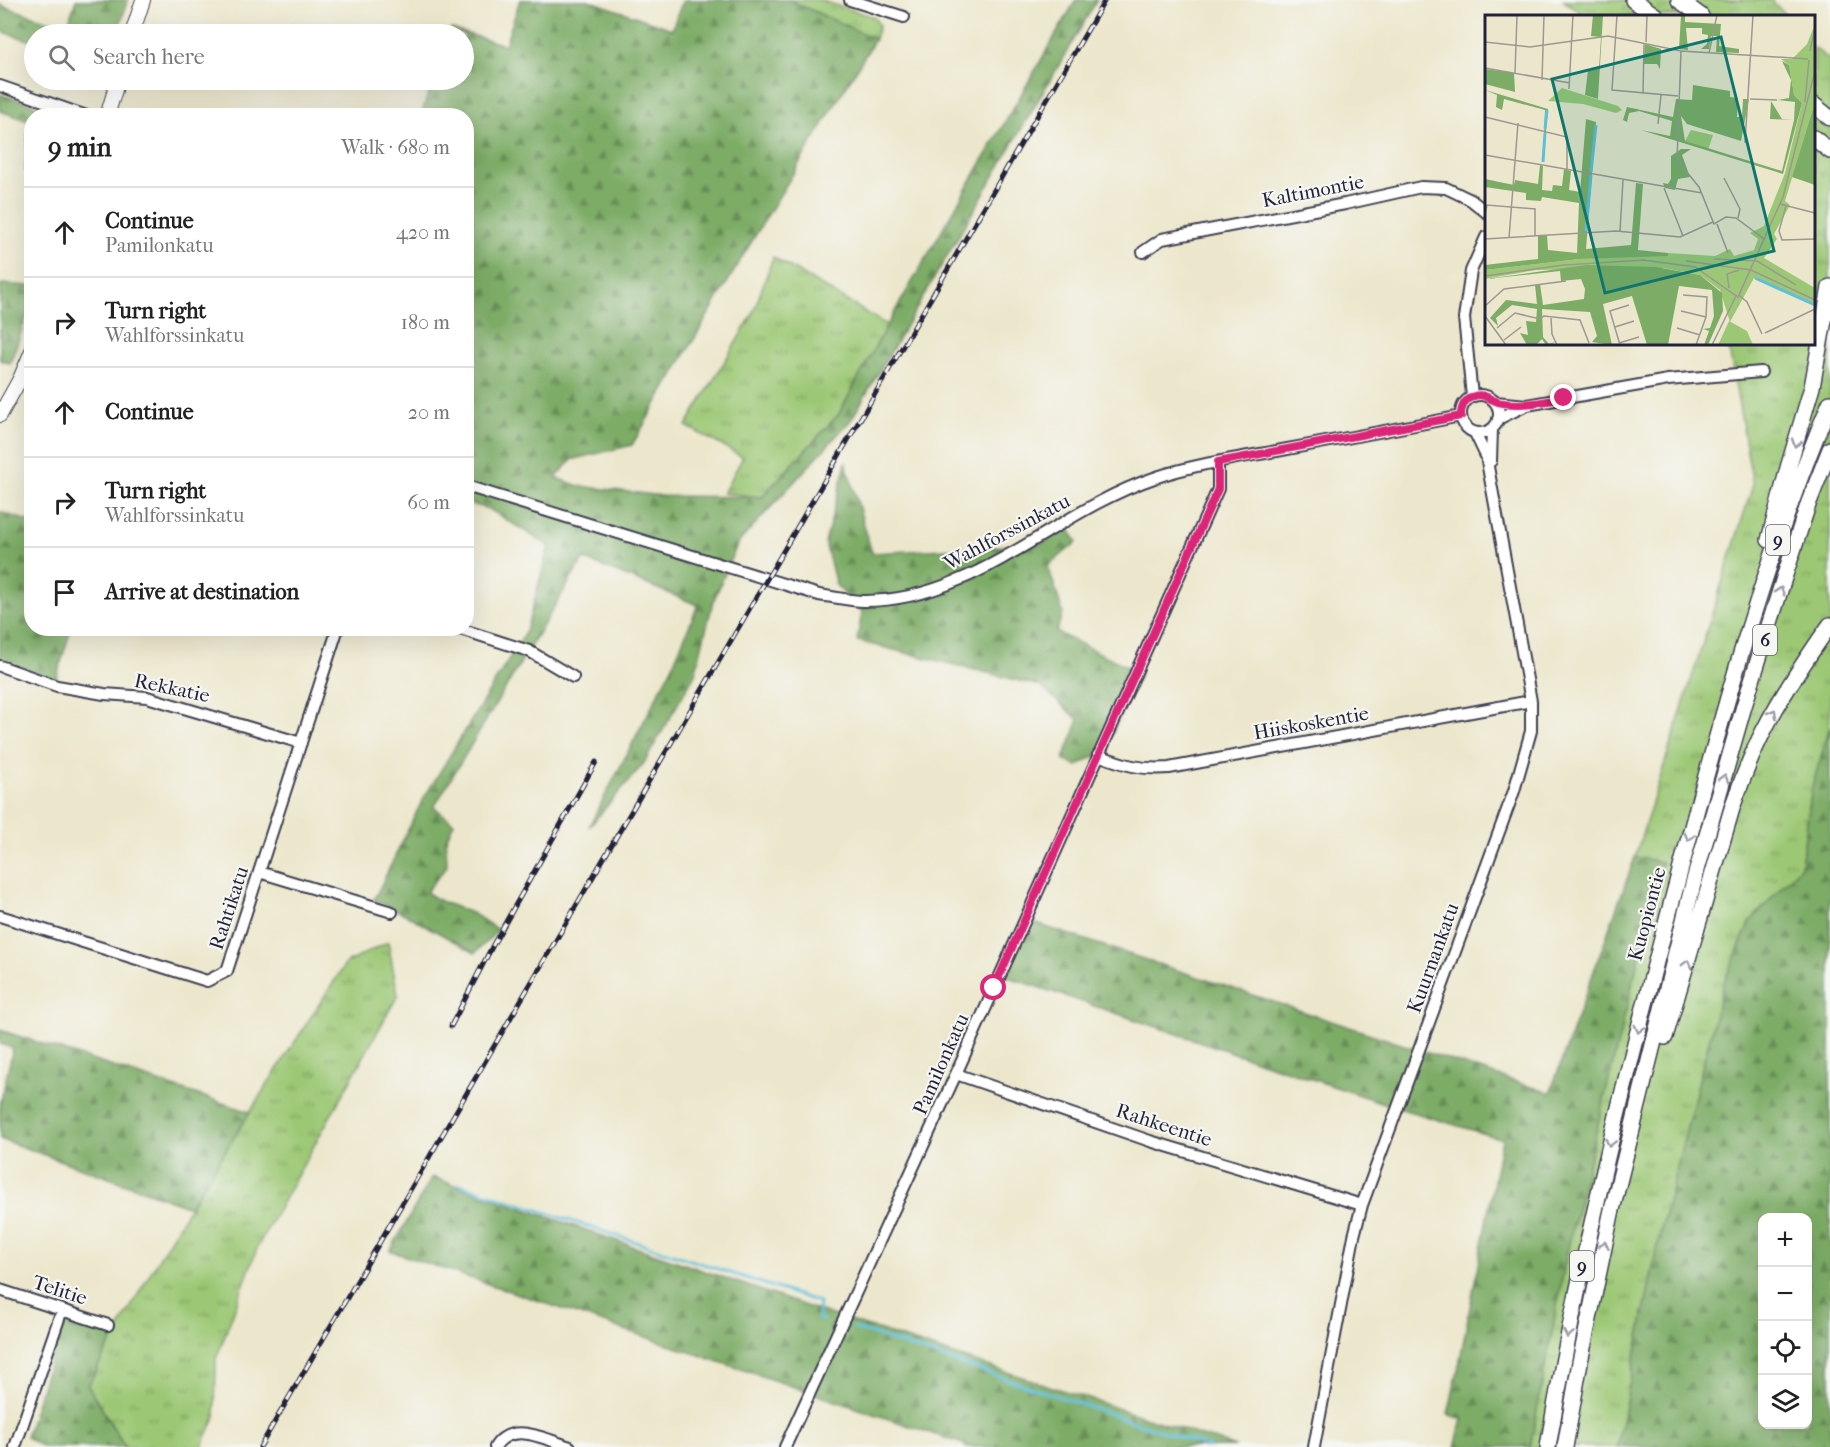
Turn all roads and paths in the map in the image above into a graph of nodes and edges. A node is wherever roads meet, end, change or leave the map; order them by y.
1 (143, 0) edge
2 (850, 0) edge
3 (1633, 0) edge
4 (1679, 0) edge
5 (1655, 15) edge
6 (1700, 15) edge
7 (904, 17) dead end
8 (135, 24) edge
9 (0, 86) edge
10 (115, 90) edge
11 (1815, 106) edge
12 (64, 108) edge
13 (109, 108) edge
14 (1830, 118) edge
15 (1815, 139) edge
16 (1830, 151) edge
17 (1485, 211) edge
18 (1485, 239) edge
19 (1143, 252) dead end
20 (1830, 288) edge
21 (24, 370) edge
22 (1761, 372) dead end
23 (1472, 396) junction
24 (1495, 402) junction
25 (1830, 403) edge
26 (1527, 405) junction
27 (0, 415) edge
28 (1461, 416) junction
29 (1498, 419) junction
30 (1492, 429) junction
31 (1475, 433) junction
32 (1830, 449) edge
33 (1218, 462) junction
34 (1490, 479) junction
35 (474, 488) edge
36 (1830, 625) edge
37 (474, 633) edge
38 (335, 636) edge
39 (0, 666) edge
40 (573, 677) dead end
41 (1733, 679) junction
42 (1531, 701) junction
43 (301, 743) junction
44 (1098, 754) junction
45 (1708, 834) joint
46 (260, 872) junction
47 (392, 912) dead end
48 (0, 916) edge
49 (956, 1074) junction
50 (1645, 1078) junction
51 (1362, 1205) junction
52 (0, 1290) edge
53 (62, 1310) junction
54 (108, 1325) dead end
55 (15, 1447) edge
56 (495, 1447) edge
57 (570, 1447) edge
58 (785, 1447) edge
59 (1314, 1447) edge
60 (1548, 1447) edge
61 (1565, 1447) edge

1 - 8 main road
2 - 7 street
3 - 5 highway
4 - 6 highway
9 - 12 street
10 - 13 main road
11 - 14 highway
15 - 16 highway
17 - 19 street, Kaltimontie
18 - 23 street
20 -> 41 highway
21 - 27 main road
22 - 26 street
23 - 24 street
23 - 28 street
24 - 26 street
24 - 29 street
25 - 41 highway, Kuopiontie / 9
26 - 29 street
28 - 31 street
28 - 33 street, Wahlforssinkatu
29 - 30 street
30 - 31 street
30 - 34 street, Kuurnankatu
31 - 34 street, Kuurnankatu
45 -> 32 highway, Kuopiontie / 6
33 - 35 street, Wahlforssinkatu
33 - 44 street, Pamilonkatu
34 - 42 street, Kuurnankatu
50 -> 36 highway
37 - 40 street
38 - 43 street, Rahtikatu
39 - 43 street, Rekkatie
41 -> 60 highway, Kuopiontie / 9
42 - 44 street, Hiiskoskentie
42 - 51 street, Kuurnankatu
43 - 46 street, Rahtikatu
44 - 49 street, Pamilonkatu
45 - 50 highway, Kuopiontie / 9
46 - 47 street
46 - 48 street, Rahtikatu
49 - 51 street, Rahkeentie
49 - 58 street, Pamilonkatu
61 -> 50 highway, Kuopiontie / 9
51 - 59 street, Kuurnankatu
52 - 53 street, Telitie
53 - 54 street, Telitie
53 - 55 street
56 - 57 street

